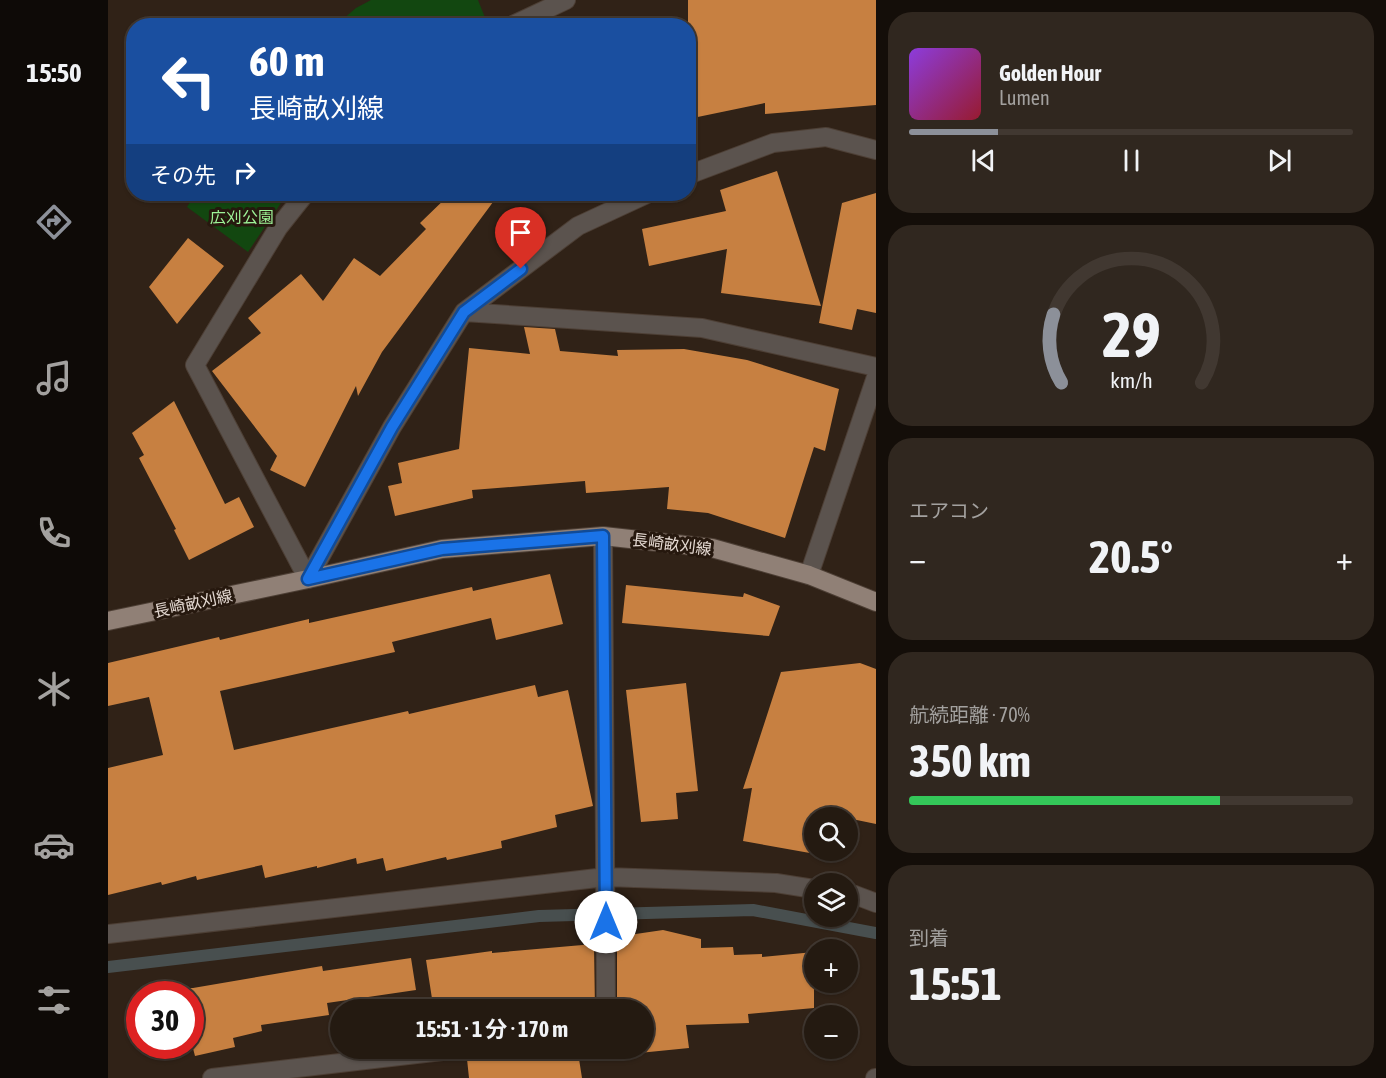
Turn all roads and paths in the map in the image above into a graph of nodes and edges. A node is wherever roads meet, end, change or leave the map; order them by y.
1 (566, 0) edge
2 (528, 18) edge
3 (876, 150) edge
4 (696, 172) edge
5 (299, 201) edge
6 (632, 201) edge
7 (464, 312) junction
8 (876, 368) edge
9 (876, 377) edge
10 (603, 536) junction
11 (809, 575) junction
12 (308, 579) junction
13 (876, 602) edge
14 (108, 621) edge
15 (606, 882) junction
16 (804, 887) edge
17 (858, 896) edge
18 (876, 903) edge
19 (108, 934) edge
20 (606, 999) edge
21 (374, 1059) edge
22 (212, 1078) edge

1 - 2 street
3 - 4 street
5 - 12 street
6 - 7 street
7 - 8 street
7 - 12 street
9 - 11 street
10 - 11 main road, 長崎畝刈線
10 - 12 main road, 長崎畝刈線
10 - 15 street
11 - 13 main road, 長崎畝刈線
12 - 14 main road, 長崎畝刈線
15 - 16 street
15 - 19 street
15 - 20 street
17 - 18 street
21 - 22 street

